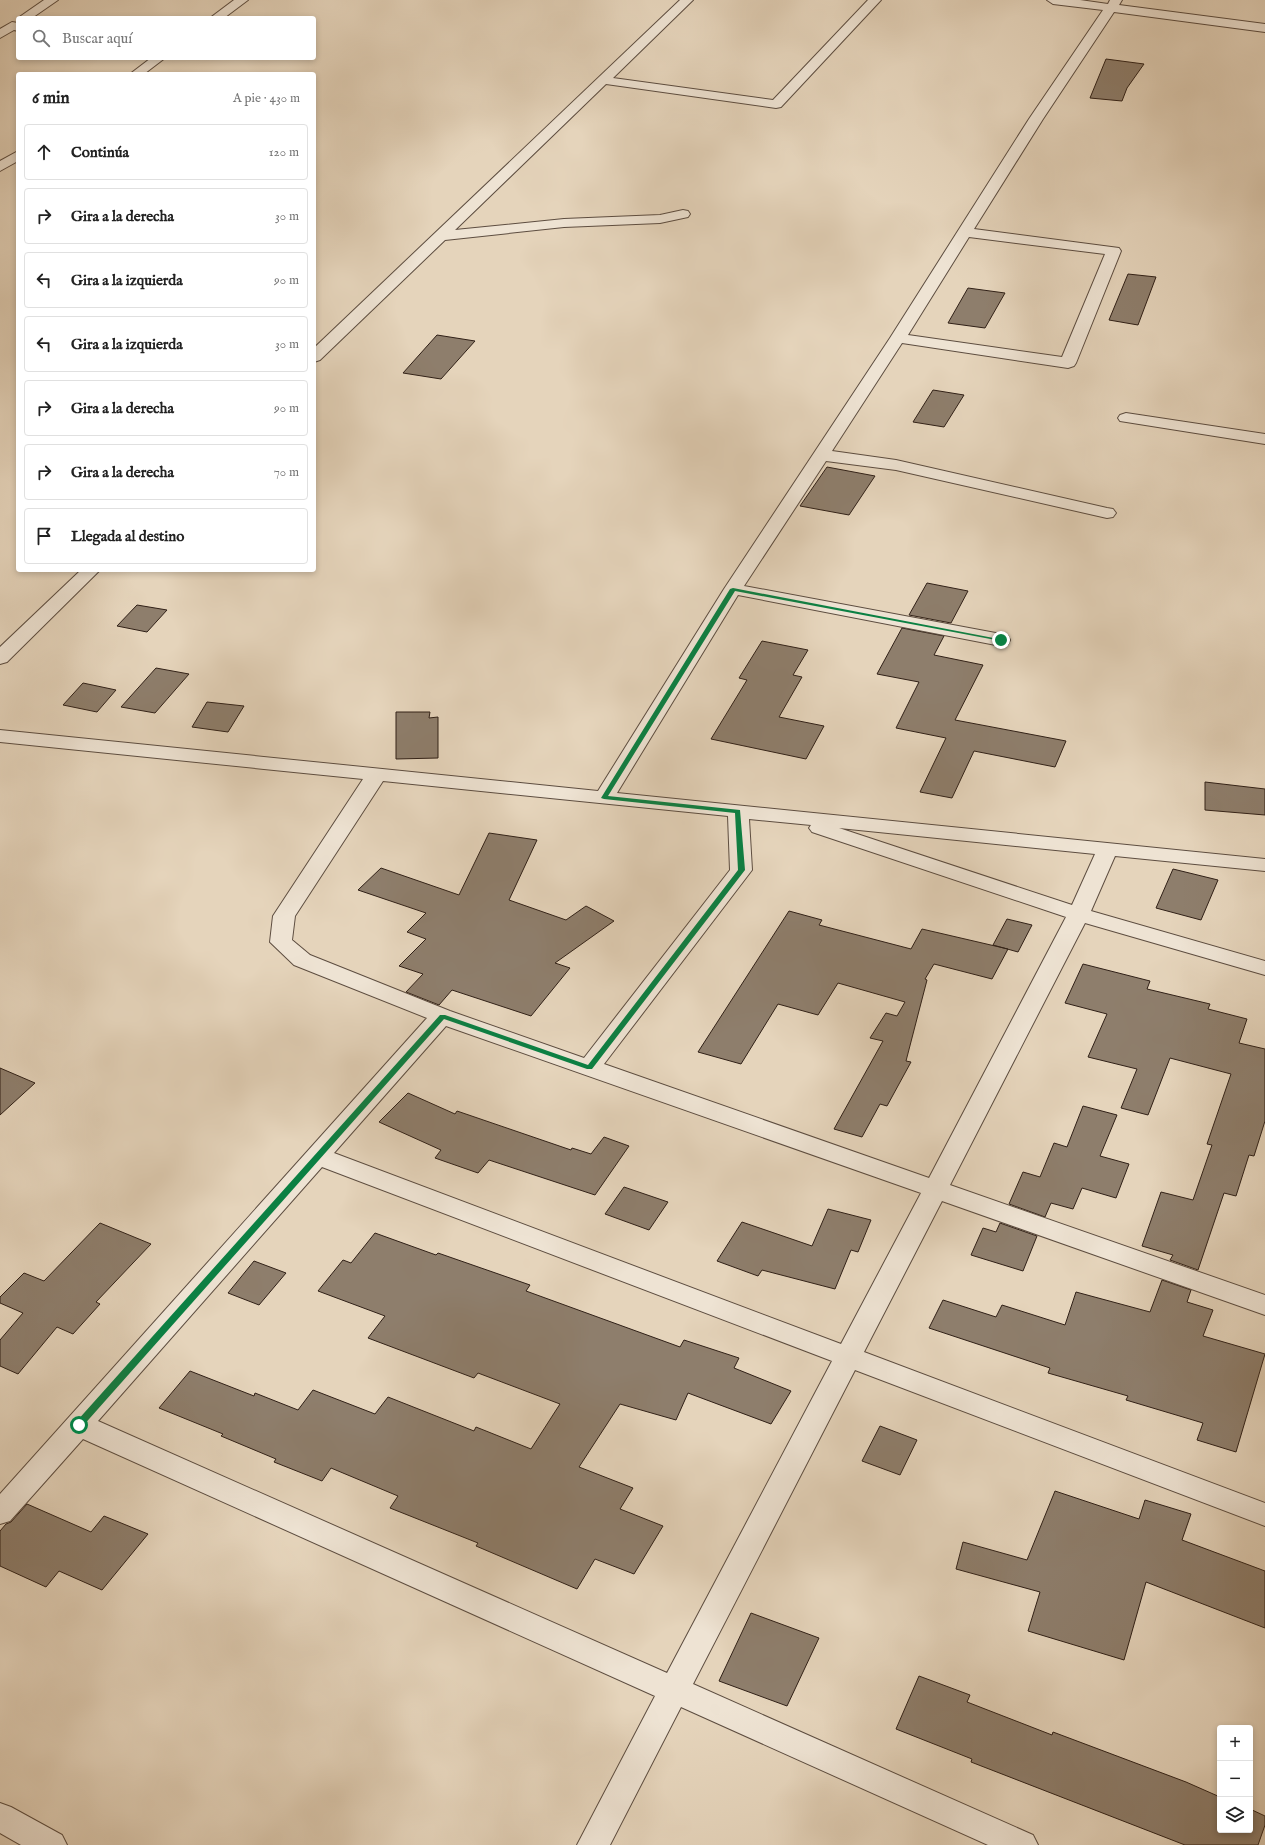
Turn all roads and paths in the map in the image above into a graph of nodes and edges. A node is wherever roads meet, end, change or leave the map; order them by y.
1 (52, 0) edge
2 (242, 0) edge
3 (687, 0) edge
4 (875, 0) edge
5 (1053, 0) edge
6 (1113, 4) edge
7 (27, 16) edge
8 (219, 16) edge
9 (16, 25) edge
10 (1265, 28) edge
11 (0, 34) edge
12 (156, 60) edge
13 (139, 72) edge
14 (603, 80) junction
15 (16, 156) edge
16 (0, 167) edge
17 (683, 214) dead end
18 (964, 232) junction
19 (440, 236) junction
20 (898, 338) junction
21 (316, 354) edge
22 (1126, 418) dead end
23 (1265, 439) edge
24 (822, 455) junction
25 (1107, 514) dead end
26 (89, 572) edge
27 (733, 589) junction
28 (1001, 640) dead end
29 (0, 658) edge
30 (0, 736) edge
31 (377, 774) junction
32 (604, 798) junction
33 (738, 811) junction
34 (780, 815) junction
35 (1108, 849) junction
36 (1265, 865) edge
37 (1080, 914) junction
38 (1265, 968) edge
39 (442, 1016) junction
40 (589, 1068) junction
41 (318, 1156) junction
42 (936, 1189) junction
43 (1265, 1305) edge
44 (848, 1357) junction
45 (79, 1425) junction
46 (0, 1513) edge
47 (1265, 1515) edge
48 (674, 1690) junction
49 (0, 1817) edge
50 (51, 1845) edge
51 (593, 1845) edge
52 (1022, 1845) edge

1 - 7 street
2 - 8 street
3 - 14 street
4 - 14 street
5 - 6 street
6 - 10 street
6 - 18 street
9 - 11 street
12 - 13 street
14 - 19 street
15 - 16 street
17 - 19 street
18 - 20 street
18 - 20 street
19 - 21 street
20 - 24 street
22 - 23 street
24 - 25 street
24 - 27 street
26 - 29 street
27 - 28 street
27 - 32 street
30 - 31 street
31 - 32 street
31 - 39 street
32 - 33 street
33 - 34 street
33 - 40 street
34 - 35 street
34 - 37 street
35 - 36 street
35 - 37 street
37 - 38 street
37 - 42 street
39 - 40 street
39 - 41 street
40 - 42 street
41 - 44 street
41 - 45 street
42 - 43 street
42 - 44 street
44 - 47 street
44 - 48 street
45 - 46 street
45 - 48 street
48 - 51 street
48 - 52 street
49 - 50 street

